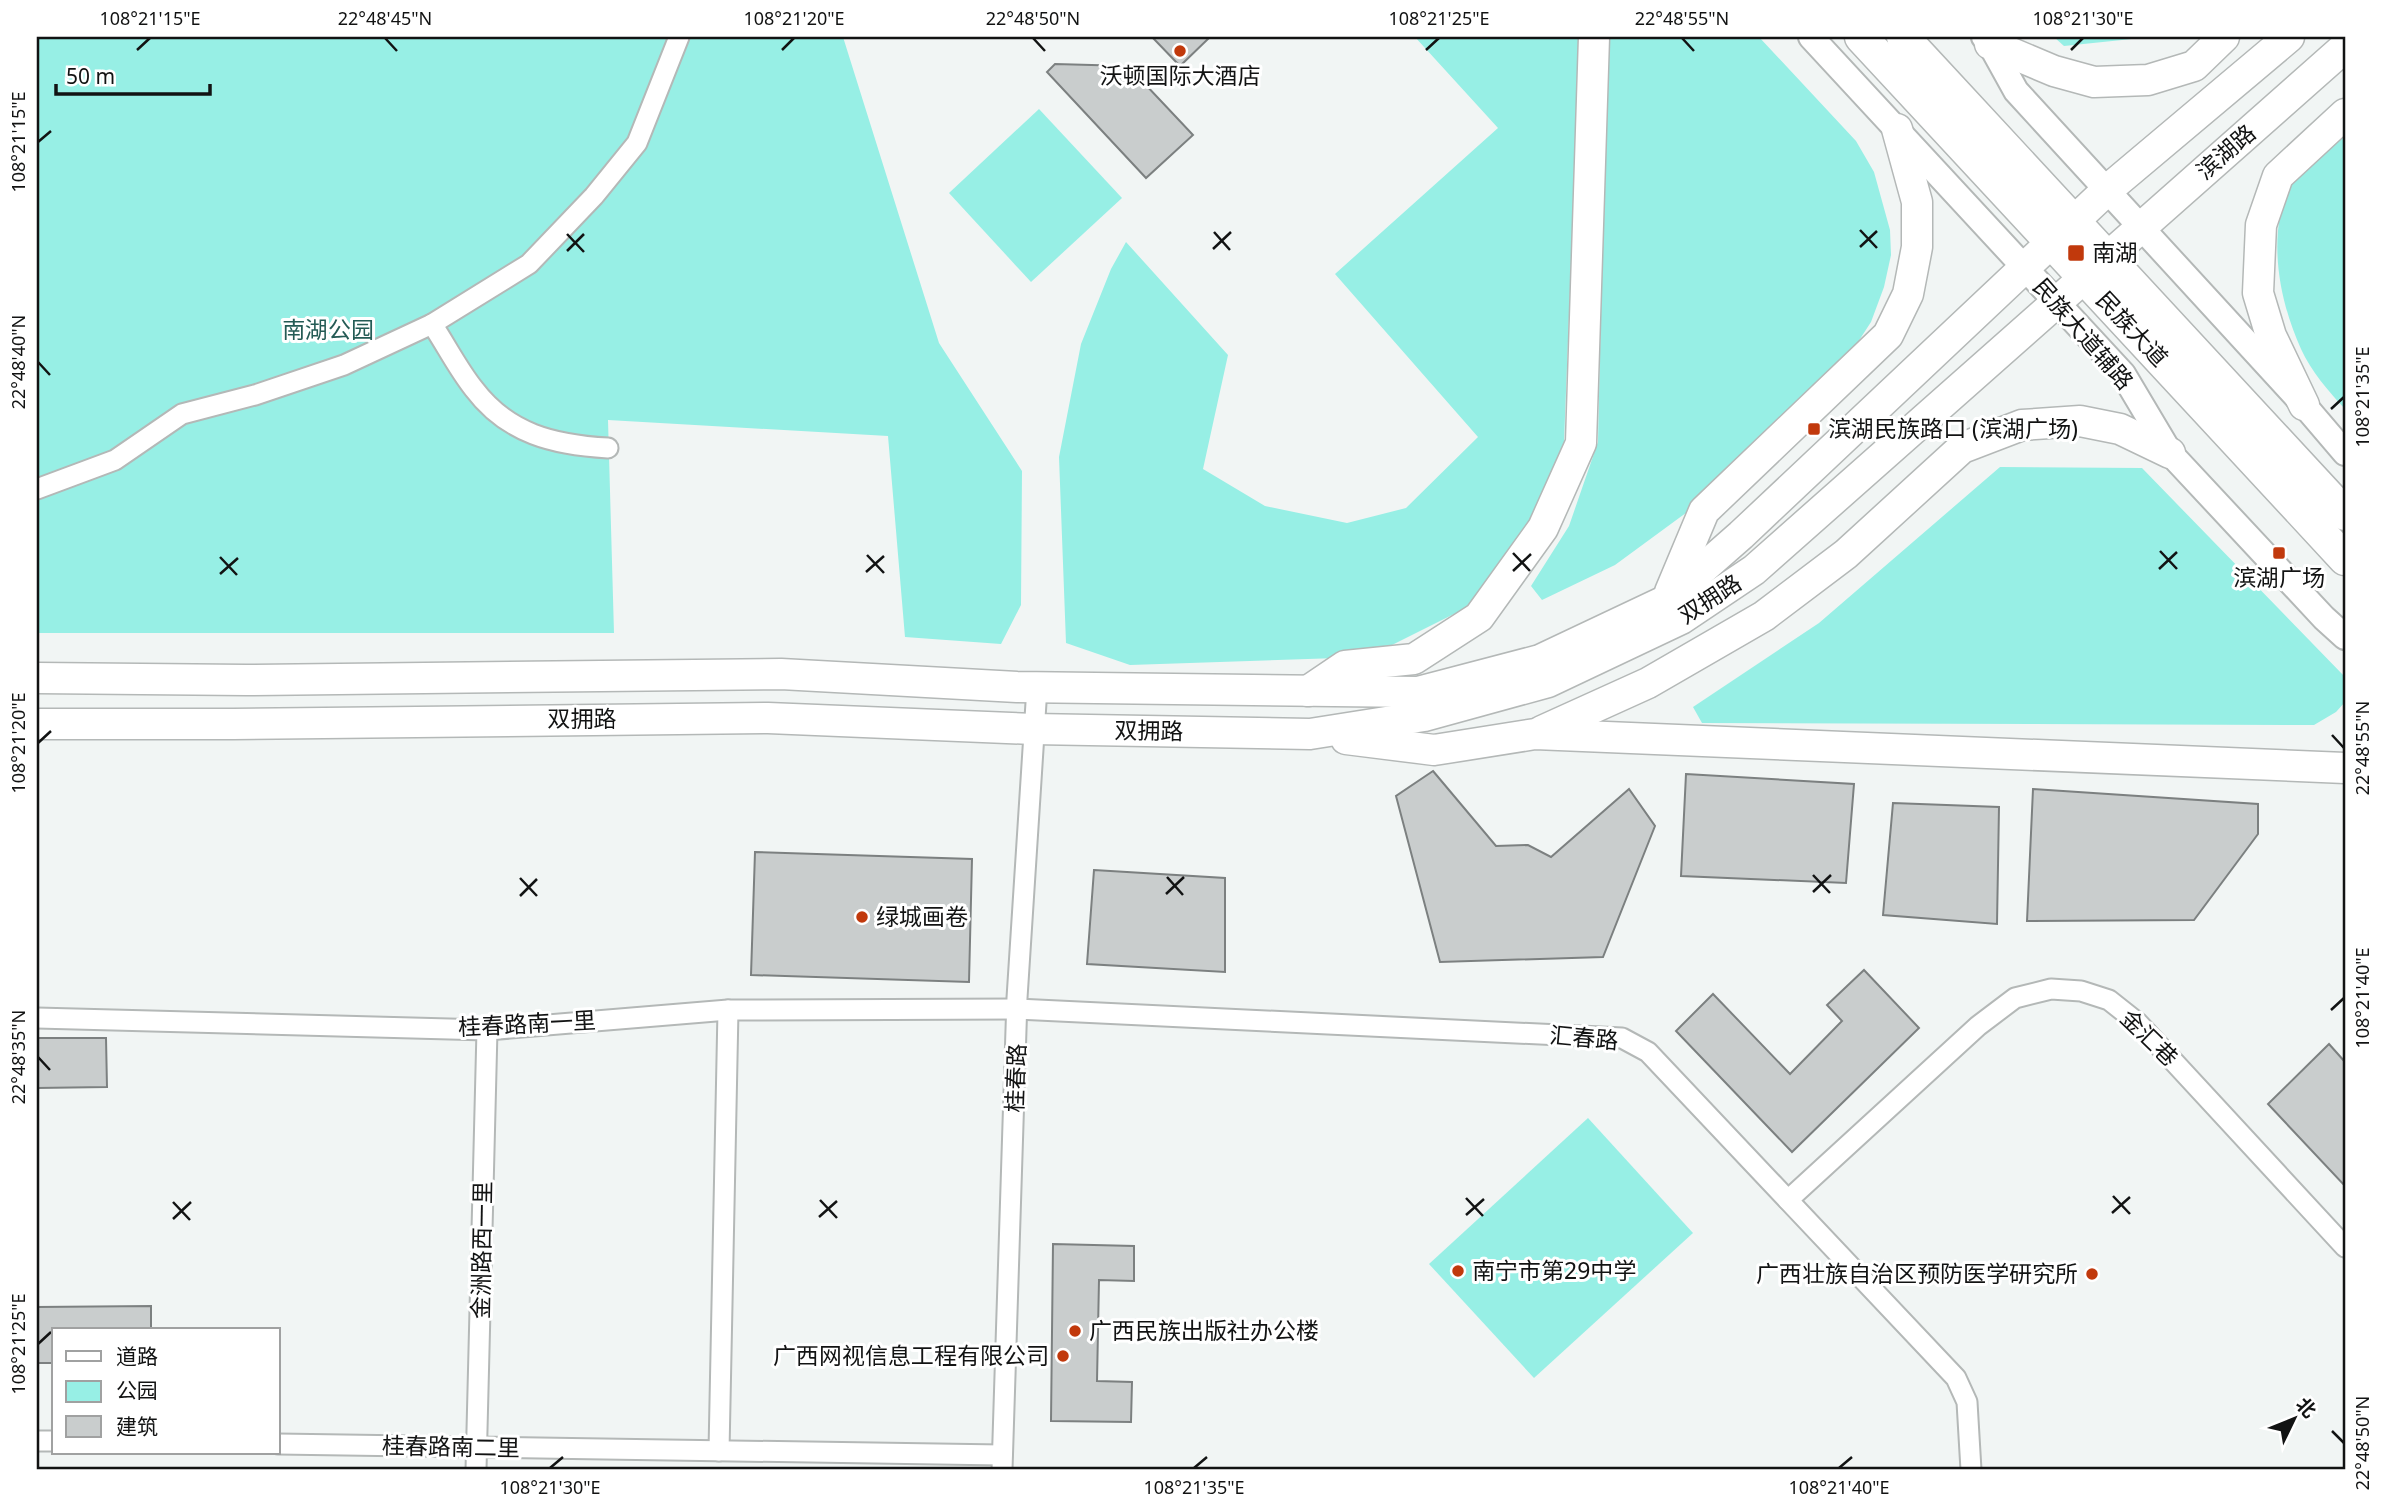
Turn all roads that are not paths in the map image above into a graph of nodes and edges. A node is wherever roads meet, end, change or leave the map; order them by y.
1 (679, 37) edge
2 (1594, 37) edge
3 (1811, 37) edge
4 (1861, 37) edge
5 (1903, 37) edge
6 (2224, 37) edge
7 (2289, 37) edge
8 (1987, 40) edge
9 (2345, 47) edge
10 (2345, 114) edge
11 (1896, 129) junction
12 (2106, 191) junction
13 (2139, 227) junction
14 (2063, 232) junction
15 (2095, 266) junction
16 (2024, 267) junction
17 (2056, 301) junction
18 (432, 324) junction
19 (2304, 405) junction
20 (608, 448) dead end
21 (2170, 453) junction
22 (2345, 453) edge
23 (37, 489) edge
24 (2345, 514) edge
25 (2345, 559) edge
26 (1667, 600) junction
27 (2345, 637) edge
28 (37, 678) edge
29 (1037, 687) junction
30 (1308, 691) junction
31 (37, 724) edge
32 (1033, 729) junction
33 (1310, 734) junction
34 (1535, 734) junction
35 (2345, 768) edge
36 (1017, 1009) junction
37 (728, 1010) junction
38 (37, 1018) edge
39 (487, 1030) junction
40 (1788, 1200) junction
41 (2345, 1247) edge
42 (280, 1444) edge
43 (477, 1447) junction
44 (719, 1451) junction
45 (1002, 1463) edge
46 (476, 1470) edge
47 (1971, 1470) edge

1 - 18 street
2 - 30 main road
3 - 11 street, 民族大道辅路
4 - 14 highway, 民族大道
5 - 14 highway, 民族大道
6 - 8 main road
7 - 12 main road, 滨湖路
8 - 12 street
9 - 13 main road, 滨湖路
10 - 19 main road
11 - 16 street, 民族大道辅路
11 - 26 main road
12 - 13 street
12 - 14 main road, 滨湖路
13 - 15 main road, 滨湖路
13 - 19 street
14 - 15 highway, 民族大道
14 - 16 main road, 双拥路
15 - 17 main road, 双拥路
15 - 24 highway, 民族大道
15 - 25 highway, 民族大道
16 - 17 street, 民族大道辅路
16 - 26 main road, 双拥路
17 - 21 street, 民族大道辅路
17 - 33 main road, 双拥路
18 - 20 street
18 - 23 street
19 - 22 street
21 - 27 street, 民族大道辅路
21 - 34 main road
26 - 30 main road, 双拥路
28 - 29 main road, 双拥路
29 - 30 main road, 双拥路
29 - 32 street, 桂春路
31 - 32 main road, 双拥路
32 - 33 main road, 双拥路
32 - 36 street, 桂春路
33 - 34 main road
34 - 35 main road
36 - 37 street, 桂春路南一里
36 - 40 street, 汇春路
36 - 45 street, 桂春路
37 - 39 street, 桂春路南一里
37 - 44 street
38 - 39 street, 桂春路南一里
39 - 43 street, 金洲路西一里
40 - 41 street, 金汇巷
40 - 47 street, 汇春路
42 - 43 street, 桂春路南二里
43 - 44 street, 桂春路南二里
43 - 46 street, 金洲路西一里
44 - 45 street, 桂春路南二里

